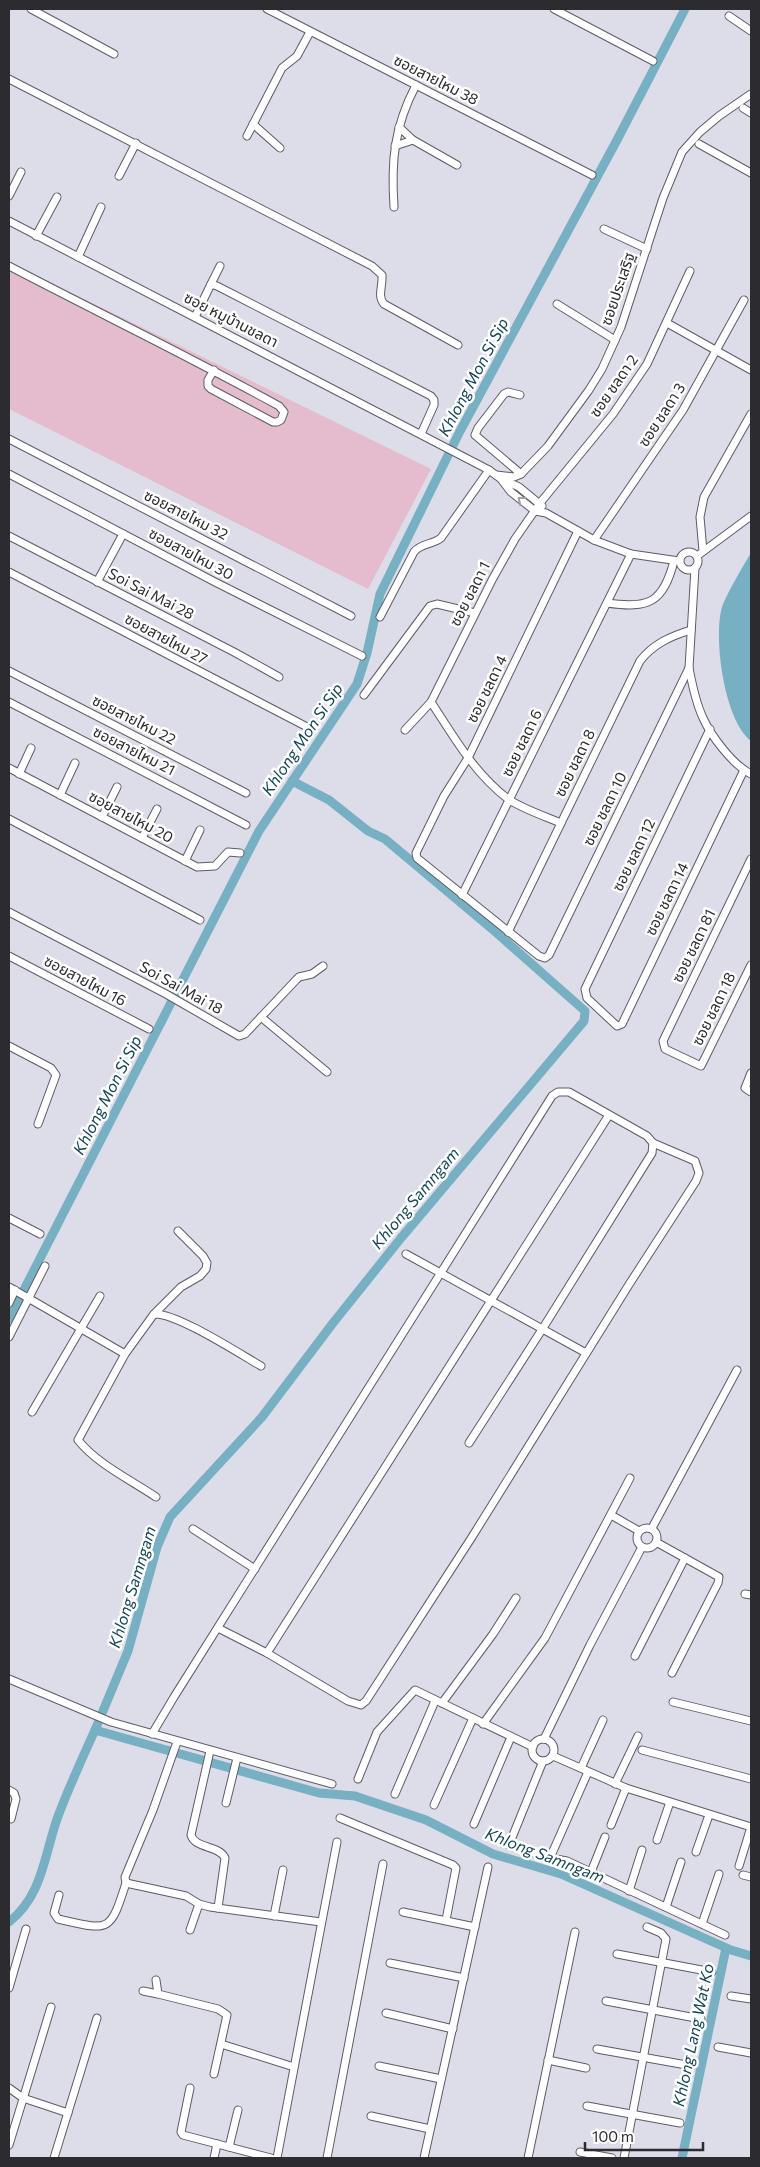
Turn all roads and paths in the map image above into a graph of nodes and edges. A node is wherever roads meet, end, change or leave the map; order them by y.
1 (31, 9) edge
2 (267, 9) edge
3 (554, 9) edge
4 (729, 16) dead end
5 (751, 31) edge
6 (310, 32) junction
7 (114, 54) dead end
8 (653, 61) dead end
9 (9, 79) edge
10 (416, 85) junction
11 (751, 94) edge
12 (743, 108) dead end
13 (751, 113) edge
14 (253, 124) junction
15 (399, 127) junction
16 (247, 136) dead end
17 (413, 140) junction
18 (136, 144) junction
19 (699, 144) dead end
20 (395, 146) junction
21 (280, 148) dead end
22 (457, 165) dead end
23 (21, 172) dead end
24 (751, 173) edge
25 (119, 176) dead end
26 (592, 176) dead end
27 (9, 196) edge
28 (57, 197) dead end
29 (101, 207) dead end
30 (394, 208) dead end
31 (9, 221) edge
32 (604, 229) dead end
33 (36, 236) junction
34 (646, 249) junction
35 (78, 257) junction
36 (9, 266) edge
37 (220, 266) dead end
38 (690, 271) dead end
39 (211, 284) junction
40 (744, 300) dead end
41 (557, 304) dead end
42 (195, 317) junction
43 (667, 323) junction
44 (615, 340) junction
45 (458, 345) dead end
46 (717, 351) junction
47 (214, 370) junction
48 (751, 370) edge
49 (520, 395) dead end
50 (751, 414) edge
51 (421, 434) junction
52 (9, 439) edge
53 (9, 474) edge
54 (521, 474) junction
55 (496, 475) junction
56 (540, 503) junction
57 (535, 510) junction
58 (546, 513) junction
59 (751, 516) edge
60 (578, 531) junction
61 (123, 534) junction
62 (9, 536) edge
63 (594, 540) junction
64 (700, 553) junction
65 (631, 554) junction
66 (677, 561) junction
67 (695, 568) junction
68 (9, 572) edge
69 (97, 582) junction
70 (607, 603) junction
71 (475, 613) junction
72 (351, 616) dead end
73 (380, 618) dead end
74 (691, 630) junction
75 (362, 656) dead end
76 (689, 668) junction
77 (9, 671) edge
78 (279, 678) dead end
79 (364, 695) dead end
80 (9, 702) edge
81 (432, 702) junction
82 (311, 729) dead end
83 (710, 729) junction
84 (405, 730) dead end
85 (31, 748) dead end
86 (468, 758) junction
87 (75, 763) dead end
88 (9, 768) edge
89 (744, 770) junction
90 (19, 774) junction
91 (751, 774) edge
92 (117, 787) dead end
93 (246, 793) dead end
94 (60, 795) junction
95 (510, 800) junction
96 (157, 809) dead end
97 (102, 817) junction
98 (9, 819) edge
99 (561, 823) junction
100 (246, 825) dead end
101 (200, 830) dead end
102 (142, 838) junction
103 (240, 853) dead end
104 (751, 859) edge
105 (185, 861) junction
106 (462, 895) junction
107 (9, 912) edge
108 (200, 920) dead end
109 (508, 932) junction
110 (9, 956) edge
111 (751, 965) edge
112 (323, 966) dead end
113 (261, 1017) junction
114 (607, 1019) joint
115 (149, 1029) dead end
116 (9, 1046) edge
117 (701, 1066) joint
118 (327, 1072) dead end
119 (751, 1073) edge
120 (748, 1090) edge
121 (609, 1115) junction
122 (38, 1124) dead end
123 (653, 1143) junction
124 (9, 1218) edge
125 (178, 1231) dead end
126 (40, 1234) dead end
127 (406, 1254) dead end
128 (45, 1266) dead end
129 (442, 1273) junction
130 (14, 1290) edge
131 (100, 1296) dead end
132 (29, 1297) junction
133 (492, 1300) junction
134 (9, 1303) edge
135 (154, 1314) junction
136 (83, 1328) junction
137 (543, 1328) junction
138 (9, 1337) edge
139 (586, 1353) junction
140 (125, 1354) junction
141 (261, 1366) dead end
142 (737, 1370) dead end
143 (32, 1412) dead end
144 (469, 1442) dead end
145 (630, 1478) dead end
146 (156, 1497) dead end
147 (611, 1515) junction
148 (652, 1528) junction
149 (193, 1529) dead end
150 (639, 1531) junction
151 (656, 1542) junction
152 (642, 1547) junction
153 (685, 1558) junction
154 (255, 1569) junction
155 (516, 1598) dead end
156 (218, 1628) junction
157 (267, 1653) junction
158 (635, 1656) dead end
159 (672, 1673) dead end
160 (9, 1679) edge
161 (439, 1702) junction
162 (673, 1702) dead end
163 (473, 1718) junction
164 (603, 1720) dead end
165 (751, 1721) edge
166 (483, 1724) junction
167 (152, 1734) junction
168 (638, 1736) dead end
169 (511, 1737) junction
170 (544, 1739) junction
171 (176, 1744) junction
172 (533, 1747) junction
173 (642, 1750) dead end
174 (210, 1753) junction
175 (553, 1756) junction
176 (236, 1760) junction
177 (543, 1761) junction
178 (581, 1768) junction
179 (588, 1772) junction
180 (358, 1779) dead end
181 (751, 1779) edge
182 (332, 1784) dead end
183 (615, 1784) junction
184 (626, 1788) junction
185 (9, 1790) edge
186 (395, 1794) dead end
187 (670, 1802) junction
188 (226, 1803) dead end
189 (434, 1805) dead end
190 (709, 1815) junction
191 (340, 1818) dead end
192 (11, 1819) dead end
193 (474, 1824) dead end
194 (611, 1825) dead end
195 (751, 1827) edge
196 (605, 1837) dead end
197 (657, 1840) dead end
198 (337, 1842) dead end
199 (642, 1850) dead end
200 (696, 1852) dead end
201 (550, 1858) junction
202 (681, 1862) dead end
203 (383, 1864) dead end
204 (739, 1866) dead end
205 (488, 1867) dead end
206 (283, 1870) dead end
207 (590, 1872) junction
208 (719, 1874) dead end
209 (743, 1875) dead end
210 (751, 1877) edge
211 (126, 1883) junction
212 (629, 1890) junction
213 (59, 1896) dead end
214 (199, 1904) junction
215 (666, 1907) junction
216 (218, 1908) junction
217 (403, 1912) dead end
218 (274, 1916) junction
219 (446, 1920) junction
220 (321, 1922) junction
221 (702, 1924) junction
222 (475, 1926) junction
223 (647, 1927) dead end
224 (26, 1929) dead end
225 (190, 1930) dead end
226 (575, 1932) dead end
227 (725, 1935) dead end
228 (618, 1954) dead end
229 (661, 1962) junction
230 (390, 1963) dead end
231 (712, 1972) dead end
232 (464, 1978) junction
233 (156, 1980) dead end
234 (9, 1988) edge
235 (143, 1991) dead end
236 (158, 1994) junction
237 (731, 1996) dead end
238 (751, 1999) edge
239 (606, 2001) dead end
240 (51, 2007) dead end
241 (652, 2010) junction
242 (386, 2013) dead end
243 (97, 2018) dead end
244 (702, 2019) dead end
245 (453, 2029) junction
246 (221, 2044) junction
247 (718, 2047) dead end
248 (597, 2049) dead end
249 (751, 2053) edge
250 (643, 2058) junction
251 (548, 2060) junction
252 (379, 2066) dead end
253 (692, 2066) dead end
254 (294, 2067) junction
255 (586, 2068) dead end
256 (214, 2074) dead end
257 (441, 2079) junction
258 (9, 2088) edge
259 (190, 2088) dead end
260 (23, 2098) junction
261 (587, 2106) dead end
262 (238, 2110) dead end
263 (68, 2113) junction
264 (632, 2114) junction
265 (370, 2116) dead end
266 (680, 2123) dead end
267 (430, 2129) junction
268 (9, 2143) edge
269 (217, 2144) junction
270 (229, 2147) junction
271 (580, 2152) dead end
272 (54, 2158) edge
273 (214, 2158) edge
274 (271, 2158) edge
275 (277, 2158) edge
276 (327, 2158) edge
277 (424, 2158) edge
278 (528, 2158) edge
279 (612, 2158) edge
280 (624, 2158) edge

1 - 7 street
2 - 6 street, ซอยสายไหม 38
3 - 8 street
4 - 5 street
6 - 10 street, ซอยสายไหม 38
6 - 14 street
9 - 18 street
10 - 15 street
10 - 26 street, ซอยสายไหม 38
11 - 34 street, ซอยประเสริฐ
12 - 13 street
14 - 16 street
14 - 21 street
15 - 17 street
15 - 20 street
17 - 20 street
17 - 22 street
18 - 25 street
18 - 45 street
19 - 24 street
20 - 30 street
23 - 27 street
28 - 33 street
29 - 35 street
31 - 33 street, ซอย หมูบ้านชลดา
32 - 34 street
33 - 35 street, ซอย หมูบ้านชลดา
34 - 44 street, ซอยประเสริฐ
35 - 42 street, ซอย หมูบ้านชลดา
36 - 47 street
37 - 39 street
38 - 43 street, ซอย ชลดา 2
39 - 42 street
39 - 51 street
40 - 46 street, ซอย ชลดา 3
41 - 44 street
42 - 51 street, ซอย หมูบ้านชลดา
43 - 46 street
43 - 56 street, ซอย ชลดา 2
44 - 54 street, ซอยประเสริฐ
46 - 48 street
46 - 63 street, ซอย ชลดา 3
47 - 47 street
49 - 54 street
50 - 64 street
51 - 55 street, ซอย หมูบ้านชลดา
52 - 72 street, ซอยสายไหม 32
53 - 61 street, ซอยสายไหม 30
54 - 55 street
55 - 56 street, ซอย หมูบ้านชลดา
57 -> 55 street
55 - 73 street
56 - 57 street, ซอย ชลดา 1
56 - 58 street
57 - 58 street
57 - 71 street, ซอย ชลดา 1
58 - 60 street
59 - 64 street
60 - 63 street
60 - 86 street, ซอย ชลดา 4
61 - 69 street
61 - 75 street, ซอยสายไหม 30
62 - 69 street, Soi Sai Mai 28
63 - 65 street
64 - 66 street
64 - 67 street
65 - 66 street
65 - 70 street, ซอย ชลดา 6
66 - 67 street
66 - 70 street
67 - 74 street
68 - 82 street, ซอยสายไหม 27
69 - 78 street, Soi Sai Mai 28
70 - 95 street, ซอย ชลดา 6
71 - 79 street
71 - 81 street, ซอย ชลดา 1
74 - 76 street
74 - 99 street, ซอย ชลดา 8
76 - 83 street
76 - 109 street, ซอย ชลดา 10
77 - 93 street, ซอยสายไหม 22
80 - 100 street, ซอยสายไหม 21
81 - 84 street, ซอย ชลดา 1
81 - 86 street
83 - 89 street
83 - 114 street, ซอย ชลดา 12
85 - 90 street
86 - 95 street
86 - 106 street, ซอย ชลดา 4
87 - 94 street
88 - 90 street, ซอยสายไหม 20
89 - 91 street
89 - 114 street, ซอย ชลดา 14
90 - 94 street, ซอยสายไหม 20
92 - 97 street
94 - 97 street, ซอยสายไหม 20
95 - 99 street
95 - 106 street, ซอย ชลดา 6
96 - 102 street
97 - 102 street, ซอยสายไหม 20
98 - 108 street
99 - 109 street, ซอย ชลดา 8
101 - 105 street
102 - 105 street, ซอยสายไหม 20
103 - 105 street, ซอยสายไหม 20
104 - 117 street, ซอย ชลดา 81
106 - 109 street
107 - 113 street, Soi Sai Mai 18
110 - 115 street, ซอยสายไหม 16
111 - 117 street, ซอย ชลดา 18
112 - 113 street, Soi Sai Mai 18
113 - 118 street
116 - 122 street
119 - 120 street
121 - 123 street
121 - 129 street
121 - 133 street
123 - 137 street
123 - 139 street
124 - 126 street
125 - 135 street
127 - 129 street
128 - 132 street
129 - 133 street
129 - 154 street
130 - 132 street
130 - 134 street
131 - 136 street
132 - 136 street
132 - 138 street
133 - 137 street
133 - 157 street
135 - 140 street
135 - 141 street
136 - 140 street
136 - 143 street
137 - 139 street
137 - 144 street
139 - 157 street
140 - 146 street
142 - 148 street
145 - 147 street
147 - 150 street
147 - 166 street
148 - 150 street
148 - 151 street
149 - 154 street
150 - 152 street
151 - 152 street
151 - 153 street
152 - 170 street
153 - 158 street
153 - 159 street
154 - 156 street
155 - 161 street
156 - 157 street
156 - 167 street
160 - 167 street
161 - 163 street
161 - 180 street
161 - 186 street
162 - 165 street
163 - 166 street
163 - 189 street
164 - 178 street
166 - 169 street
167 - 171 street
168 - 183 street
169 - 172 street
169 - 193 street
170 - 172 street
170 - 175 street
171 - 174 street
171 - 211 street
172 - 177 street
173 - 181 street
174 - 176 street
174 - 216 street
175 - 177 street
175 - 178 street
176 - 182 street
176 - 188 street
177 - 201 street
178 - 179 street
179 - 183 street
179 - 201 street
183 - 184 street
184 - 187 street
184 - 194 street
185 - 192 street
187 - 190 street
187 - 197 street
190 - 195 street
190 - 200 street
191 - 219 street
195 - 204 street
196 - 207 street
198 - 220 street
199 - 212 street
201 - 207 street
202 - 215 street
203 - 276 street
205 - 222 street
206 - 218 street
207 - 212 street
208 - 221 street
209 - 210 street
211 - 213 street
211 - 214 street
212 - 215 street
214 - 216 street
214 - 225 street
215 - 221 street
216 - 218 street
217 - 219 street
218 - 220 street
219 - 222 street
220 - 254 street
221 - 227 street
222 - 232 street
223 - 229 street
224 - 234 street
226 - 251 street
228 - 229 street
229 - 231 street
229 - 241 street
230 - 232 street
232 - 245 street
233 - 236 street
235 - 236 street
236 - 246 street
237 - 238 street
239 - 241 street
240 - 260 street
241 - 244 street
241 - 250 street
242 - 245 street
243 - 263 street
245 - 257 street
246 - 254 street
246 - 256 street
247 - 249 street
248 - 250 street
250 - 253 street
250 - 264 street
251 - 255 street
251 - 278 street
252 - 257 street
254 - 275 street
257 - 267 street
258 - 260 street
259 - 269 street
260 - 263 street
260 - 268 street
261 - 264 street
262 - 270 street
263 - 272 street
264 - 266 street
264 - 280 street
265 - 267 street
267 - 277 street
269 - 270 street
269 - 273 street
270 - 274 street
271 - 279 street

